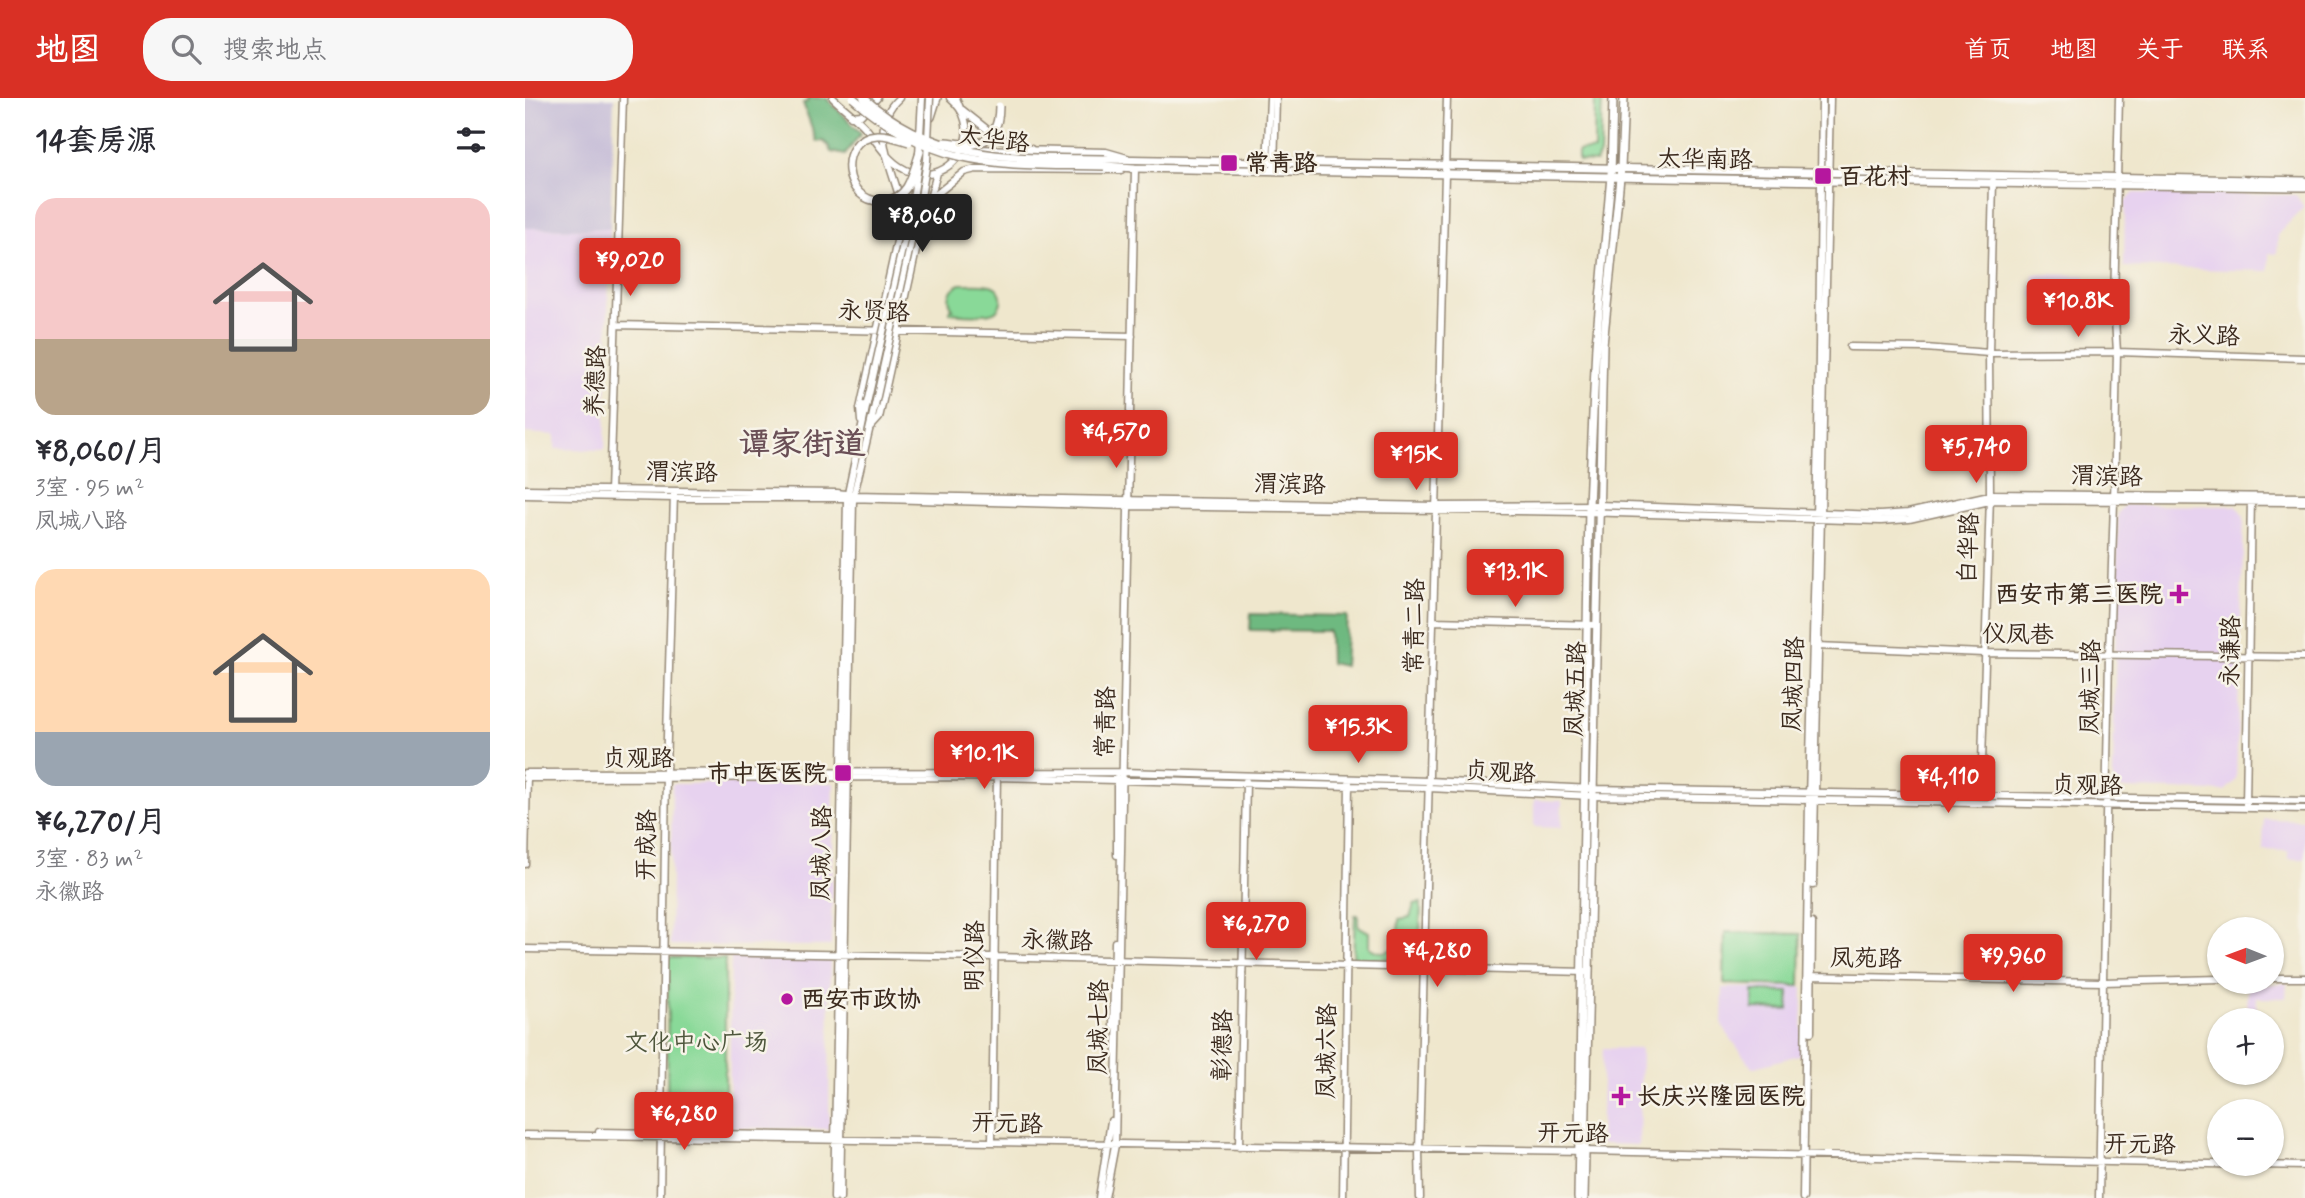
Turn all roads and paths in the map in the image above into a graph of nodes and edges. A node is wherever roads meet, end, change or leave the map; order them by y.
1 (623, 98) edge
2 (833, 98) edge
3 (853, 98) edge
4 (899, 98) edge
5 (922, 98) edge
6 (930, 98) edge
7 (937, 98) edge
8 (950, 98) edge
9 (956, 98) edge
10 (996, 98) edge
11 (1271, 98) edge
12 (1276, 98) edge
13 (1447, 98) edge
14 (1613, 98) edge
15 (1624, 98) edge
16 (1822, 98) edge
17 (1830, 98) edge
18 (2119, 98) edge
19 (869, 100) edge
20 (960, 108) junction
21 (851, 116) junction
22 (929, 124) junction
23 (937, 143) junction
24 (964, 146) junction
25 (1046, 151) junction
26 (920, 152) junction
27 (946, 153) junction
28 (888, 156) junction
29 (1104, 162) junction
30 (1135, 164) junction
31 (1444, 165) junction
32 (1271, 166) junction
33 (1611, 167) junction
34 (1621, 172) junction
35 (1824, 172) junction
36 (937, 173) junction
37 (1445, 174) junction
38 (1611, 176) junction
39 (1993, 179) junction
40 (1825, 181) junction
41 (2116, 181) junction
42 (2305, 181) edge
43 (2305, 187) edge
44 (928, 201) junction
45 (898, 237) junction
46 (917, 246) junction
47 (616, 325) junction
48 (877, 331) junction
49 (898, 332) junction
50 (1132, 336) junction
51 (1850, 347) dead end
52 (2117, 352) junction
53 (1989, 353) junction
54 (2305, 358) edge
55 (871, 404) junction
56 (865, 428) junction
57 (525, 489) edge
58 (610, 494) junction
59 (525, 495) edge
60 (674, 495) junction
61 (850, 497) junction
62 (1990, 498) junction
63 (2114, 499) junction
64 (2251, 499) junction
65 (2305, 500) edge
66 (1129, 503) junction
67 (1436, 509) junction
68 (1589, 509) junction
69 (1598, 509) junction
70 (1818, 515) junction
71 (1433, 621) junction
72 (1593, 625) junction
73 (1816, 646) junction
74 (1983, 653) junction
75 (2109, 655) junction
76 (2249, 657) junction
77 (2305, 657) edge
78 (666, 774) junction
79 (845, 774) junction
80 (997, 774) junction
81 (526, 775) edge
82 (1120, 776) junction
83 (1246, 780) junction
84 (1349, 782) junction
85 (1429, 785) junction
86 (1588, 792) junction
87 (1812, 796) junction
88 (1980, 796) junction
89 (2107, 801) junction
90 (2305, 801) edge
91 (2246, 804) junction
92 (2305, 808) edge
93 (525, 864) edge
94 (525, 949) edge
95 (663, 951) junction
96 (841, 955) junction
97 (993, 957) junction
98 (1116, 961) junction
99 (1243, 963) junction
100 (1346, 965) junction
101 (1424, 967) junction
102 (1586, 972) junction
103 (1809, 976) junction
104 (2284, 978) edge
105 (2305, 978) edge
106 (2207, 979) edge
107 (2103, 982) junction
108 (525, 1133) edge
109 (661, 1135) junction
110 (837, 1138) junction
111 (992, 1142) junction
112 (1112, 1145) junction
113 (1239, 1147) junction
114 (1345, 1148) junction
115 (1419, 1150) junction
116 (1582, 1152) junction
117 (1805, 1157) junction
118 (2100, 1162) junction
119 (2305, 1166) edge
120 (660, 1198) edge
121 (834, 1198) edge
122 (840, 1198) edge
123 (1099, 1198) edge
124 (1105, 1198) edge
125 (1343, 1198) edge
126 (1420, 1198) edge
127 (1578, 1198) edge
128 (1584, 1198) edge
129 (1805, 1198) edge
130 (2099, 1198) edge

1 - 47 street, 养德路
2 - 21 street
3 - 27 main road, 太华路, bridge
4 - 28 street, 凤城八路
5 - 26 street, 凤城八路, bridge
6 - 22 street, 凤城八路, bridge
7 - 22 main road, bridge
8 - 20 street
9 - 20 street
10 - 23 main road, bridge
11 - 32 street
12 - 32 street
13 - 31 street, 常青二路
14 - 33 main road, 凤城五路
15 - 34 main road, 凤城五路
16 - 35 street
17 - 35 street
18 - 41 street, 凤城三路
19 - 21 street
19 - 23 main road, 太华路, bridge
20 - 24 street
20 - 25 street
21 - 28 street
22 - 55 street, 凤城八路, bridge
23 - 29 main road, 太华路, bridge
24 - 25 street
24 - 36 street
25 - 30 street
26 - 27 main road, bridge
26 - 55 street, 凤城八路, bridge
27 - 29 main road, 太华路, bridge
28 - 36 street
28 - 45 street, 凤城八路
29 - 30 main road, 太华南路
30 - 32 main road, 太华南路
30 - 44 street
30 - 50 street, 常青路
31 - 32 main road, 太华南路
31 - 33 main road, 太华南路
31 - 37 street, 常青二路
32 - 37 main road, 太华南路
33 - 34 main road, 太华南路
33 - 38 main road, 凤城五路
34 - 35 main road, 太华南路
34 - 38 main road, 太华南路
34 - 40 main road, 太华南路
34 - 69 main road, 凤城五路
35 - 39 main road, 太华南路
35 - 40 street, 凤城四路
36 - 44 street, 凤城八路
37 - 38 main road, 太华南路
37 - 67 street, 常青二路
38 - 68 main road, 凤城五路
39 - 40 main road, 太华南路
39 - 41 main road, 太华南路
39 - 53 street, 白华路
40 - 70 street, 凤城四路
41 - 42 main road, 太华南路
41 - 43 main road, 太华南路
41 - 52 street, 凤城三路
44 - 46 street, 凤城八路
45 - 46 street
45 - 48 street, 凤城八路
46 - 49 street, 凤城八路
47 - 48 street, 永贤路
47 - 58 street, 养德路
48 - 49 street, 永贤路
48 - 56 street, 凤城八路
49 - 50 street, 永贤路
49 - 56 street, 凤城八路
50 - 66 street, 常青路
51 - 53 street, 永义路
52 - 53 street, 永义路
52 - 54 street, 永义路
52 - 63 street, 凤城三路
53 - 62 street, 白华路
55 - 56 street, 凤城八路
56 - 61 street, 凤城八路
57 - 58 street, 渭滨路
58 - 59 street, 渭滨路
58 - 60 street, 渭滨路
60 - 61 street, 渭滨路
60 - 78 street, 开成路
61 - 66 street, 渭滨路
61 - 79 street, 凤城八路
62 - 63 street, 渭滨路
62 - 70 street, 渭滨路
62 - 74 street, 白华路
63 - 64 street, 渭滨路
63 - 75 street, 凤城三路
64 - 65 street, 渭滨路
64 - 76 street, 永谦路
66 - 67 street, 渭滨路
66 - 82 street, 常青路
67 - 68 street, 渭滨路
67 - 71 street, 常青二路
68 - 69 street, 渭滨路
68 - 72 main road, 凤城五路
69 - 70 street, 渭滨路
69 - 72 main road, 凤城五路
70 - 73 street, 凤城四路
71 - 72 street
71 - 85 street, 常青二路
72 - 86 main road, 凤城五路
73 - 74 street, 仪凤巷
73 - 87 street, 凤城四路
74 - 75 street, 仪凤巷
74 - 88 street, 白华路
75 - 76 street, 仪凤巷
75 - 89 street, 凤城三路
76 - 77 street, 仪凤巷
76 - 91 street, 永谦路
78 - 79 street, 贞观路
78 - 81 street, 贞观路
78 - 95 street, 开成路
79 - 80 street, 贞观路
79 - 96 street, 凤城八路
80 - 82 street, 贞观路
80 - 97 street, 明仪路
81 - 93 street
82 - 83 street, 贞观路
82 - 98 street, 凤城七路
83 - 84 street, 贞观路
83 - 99 street, 彰德路
84 - 85 street, 贞观路
84 - 100 street, 凤城六路
85 - 86 street, 贞观路
85 - 101 street, 常青二路
86 - 87 street, 贞观路
86 - 102 main road, 凤城五路
87 - 88 street, 贞观路
87 - 89 street, 贞观路
87 - 103 street, 凤城四路
88 - 89 street, 贞观路
89 - 91 street, 贞观路
89 - 107 street, 凤城三路
90 - 91 street, 贞观路
91 - 92 street, 贞观路
94 - 95 street, 永徽路
95 - 96 street, 永徽路
95 - 109 street, 开成路
96 - 97 street, 永徽路
96 - 110 street, 凤城八路
97 - 98 street, 永徽路
97 - 111 street, 明仪路
98 - 99 street, 永徽路
98 - 112 street, 凤城七路
99 - 100 street, 永徽路
99 - 113 street, 彰德路
100 - 101 street, 永徽路
100 - 114 street, 凤城六路
101 - 102 street, 永徽路
101 - 115 street, 常青二路
102 - 116 main road, 凤城五路
103 - 107 street, 凤苑路
103 - 117 street, 凤城四路
104 - 105 street
106 - 107 street, 凤苑路
107 - 118 street, 凤城三路
108 - 109 street, 开元路
109 - 110 street, 开元路
109 - 120 street, 开成路
110 - 111 street, 开元路
110 - 121 street, 凤城八路
110 - 122 street, 凤城八路
111 - 112 street, 开元路
112 - 113 street, 开元路
112 - 123 street, 凤城七路
112 - 124 street, 凤城七路
113 - 114 street, 开元路
114 - 115 street, 开元路
114 - 125 street, 凤城六路
115 - 116 street, 开元路
115 - 126 street, 常青二路
116 - 117 street, 开元路
116 - 127 main road, 凤城五路
116 - 128 main road, 凤城五路
117 - 118 street, 开元路
117 - 129 street, 凤城四路
118 - 119 street, 开元路
118 - 130 street, 凤城三路

